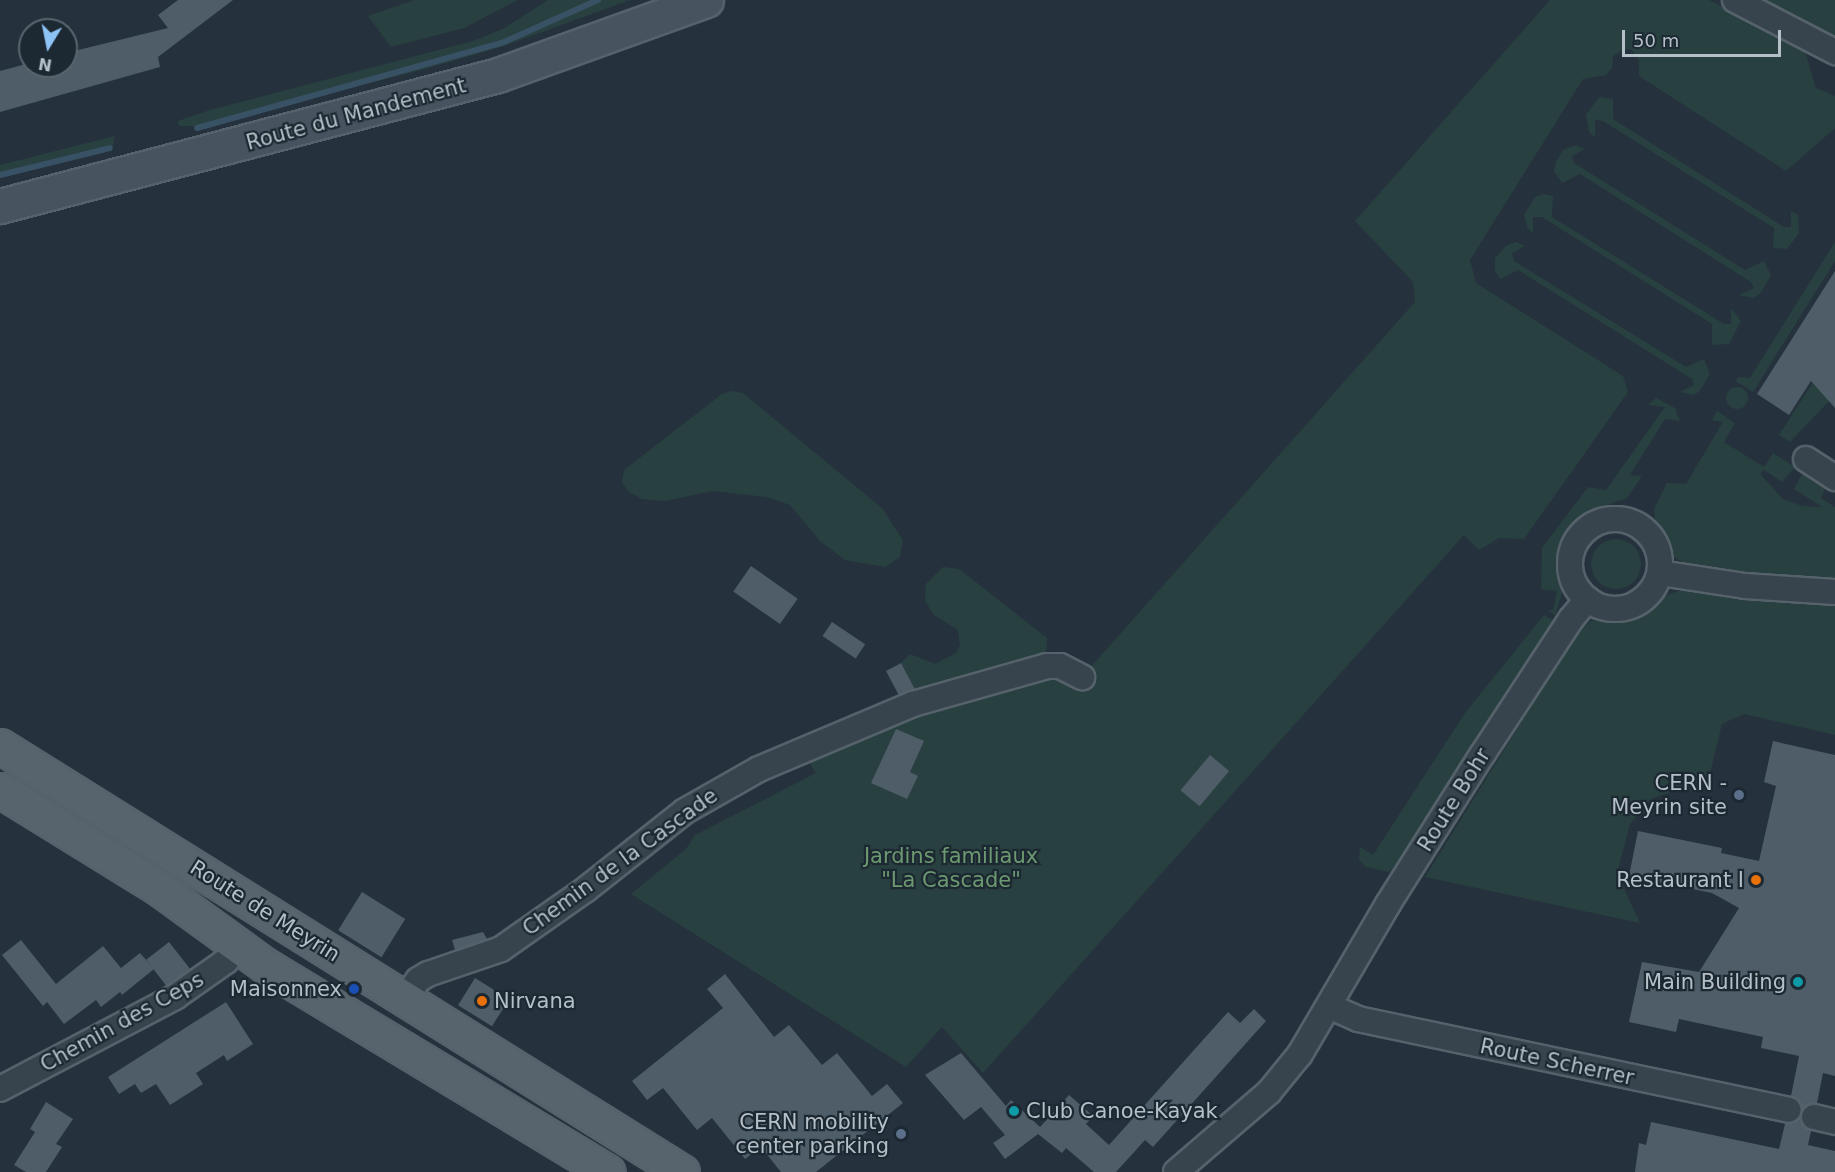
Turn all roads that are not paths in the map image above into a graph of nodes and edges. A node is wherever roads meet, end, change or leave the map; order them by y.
1 (706, 0) edge
2 (1735, 0) edge
3 (1835, 52) edge
4 (0, 206) edge
5 (1806, 459) dead end
6 (1835, 478) edge
7 (1660, 573) junction
8 (1835, 592) edge
9 (1588, 599) junction
10 (1082, 677) dead end
11 (0, 746) edge
12 (0, 790) edge
13 (237, 947) junction
14 (405, 998) junction
15 (1329, 1006) junction
16 (0, 1089) edge
17 (1788, 1110) dead end
18 (1177, 1171) edge
19 (608, 1172) edge
20 (682, 1172) edge

1 - 4 main road, Route du Mandement
2 - 3 street
5 - 6 street
7 - 8 street
7 - 9 street
7 - 9 street
9 - 15 street, Route Bohr
10 - 14 street, Chemin de la Cascade
11 - 14 main road, Route de Meyrin
12 - 13 main road, Route de Meyrin
13 - 16 street, Chemin des Ceps
13 - 19 main road, Route de Meyrin
14 - 20 main road, Route de Meyrin
15 - 17 street, Route Scherrer
15 - 18 street, Route Bohr

